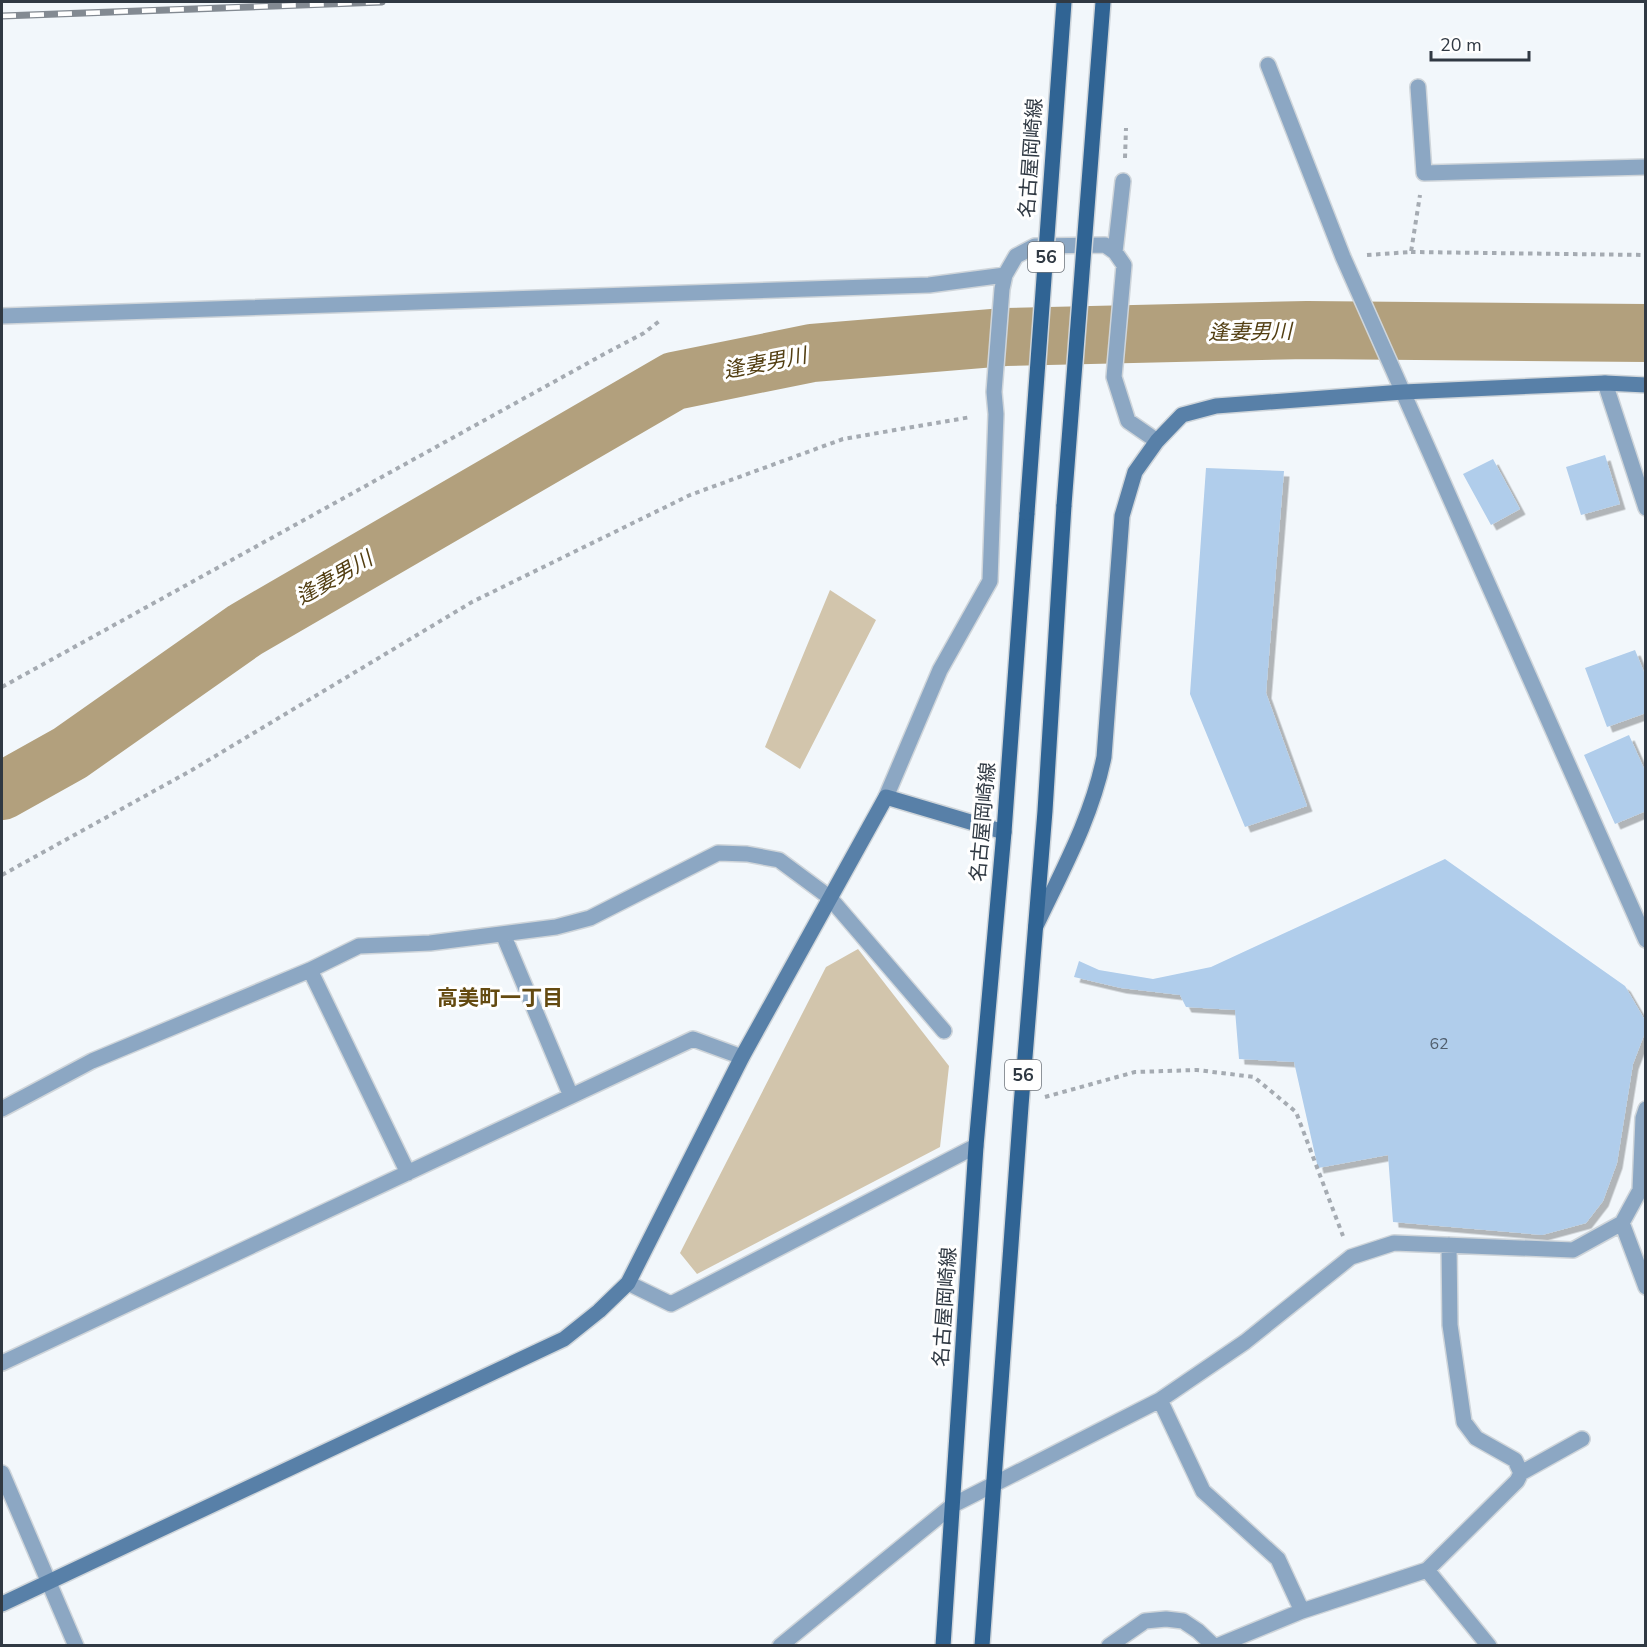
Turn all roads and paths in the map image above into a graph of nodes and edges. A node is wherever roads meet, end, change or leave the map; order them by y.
1 (1064, 2) edge
2 (1103, 2) edge
3 (1268, 65) dead end
4 (1418, 87) dead end
5 (1126, 128) dead end
6 (1646, 167) edge
7 (1424, 173) junction
8 (1124, 181) joint
9 (1411, 252) junction
10 (1646, 255) edge
11 (1343, 257) junction
12 (1120, 259) junction
13 (1004, 282) junction
14 (699, 292) junction
15 (2, 316) edge
16 (1605, 383) junction
17 (1646, 385) edge
18 (1402, 392) junction
19 (996, 414) junction
20 (1157, 441) junction
21 (1646, 508) edge
22 (2, 687) edge
23 (886, 797) junction
24 (1004, 831) junction
25 (2, 875) edge
26 (829, 897) junction
27 (1035, 929) junction
28 (502, 934) junction
29 (1646, 940) edge
30 (310, 970) junction
31 (944, 1031) dead end
32 (742, 1057) junction
33 (571, 1096) junction
34 (1021, 1106) junction
35 (2, 1109) edge
36 (1646, 1109) edge
37 (976, 1146) junction
38 (408, 1173) junction
39 (1643, 1191) edge
40 (1622, 1223) junction
41 (1449, 1245) junction
42 (1351, 1257) junction
43 (628, 1283) junction
44 (1646, 1287) edge
45 (2, 1363) edge
46 (1160, 1400) junction
47 (1582, 1439) dead end
48 (2, 1473) edge
49 (1521, 1473) junction
50 (993, 1484) junction
51 (953, 1505) junction
52 (1427, 1570) junction
53 (49, 1582) junction
54 (2, 1604) edge
55 (1302, 1611) junction
56 (76, 1646) edge
57 (780, 1646) edge
58 (943, 1646) edge
59 (982, 1646) edge
60 (1109, 1646) edge
61 (1215, 1646) edge
62 (1489, 1646) edge

1 - 24 main road, 名古屋岡崎線 / 56, bridge
2 - 27 main road, 56, bridge
3 - 11 street
4 - 7 street
5 - 8 path
6 - 7 street
7 - 9 path
8 - 12 street
9 - 10 path
9 - 11 path
11 - 18 street
12 - 13 street
12 - 20 street
13 - 14 street
13 - 19 street
14 - 15 street
14 - 22 path
16 - 17 street
16 - 18 street
16 - 21 street
18 - 20 street
18 - 29 street
19 - 23 street
19 - 25 path
20 - 27 street
23 - 24 street
23 - 26 street
24 - 37 main road, 名古屋岡崎線 / 56
26 - 28 street
26 - 31 street
26 - 32 street
27 - 34 main road, 56
28 - 30 street
28 - 33 street
30 - 35 street
30 - 38 street
32 - 33 street
32 - 43 street
33 - 38 street
34 - 42 path
34 - 50 main road, 56
36 - 39 street
37 - 43 street
37 - 51 main road, 名古屋岡崎線 / 56
38 - 45 street
39 - 40 street
40 - 41 street
40 - 44 street
41 - 42 street
41 - 49 street
42 - 46 street
43 - 53 street
46 - 50 street
46 - 55 street
47 - 49 street
48 - 53 street
49 - 52 street
50 - 51 street
50 - 59 main road, 56
51 - 57 street
51 - 58 main road, 名古屋岡崎線 / 56
52 - 55 street
52 - 62 street
53 - 54 street
53 - 56 street
55 - 61 street
60 - 61 street

